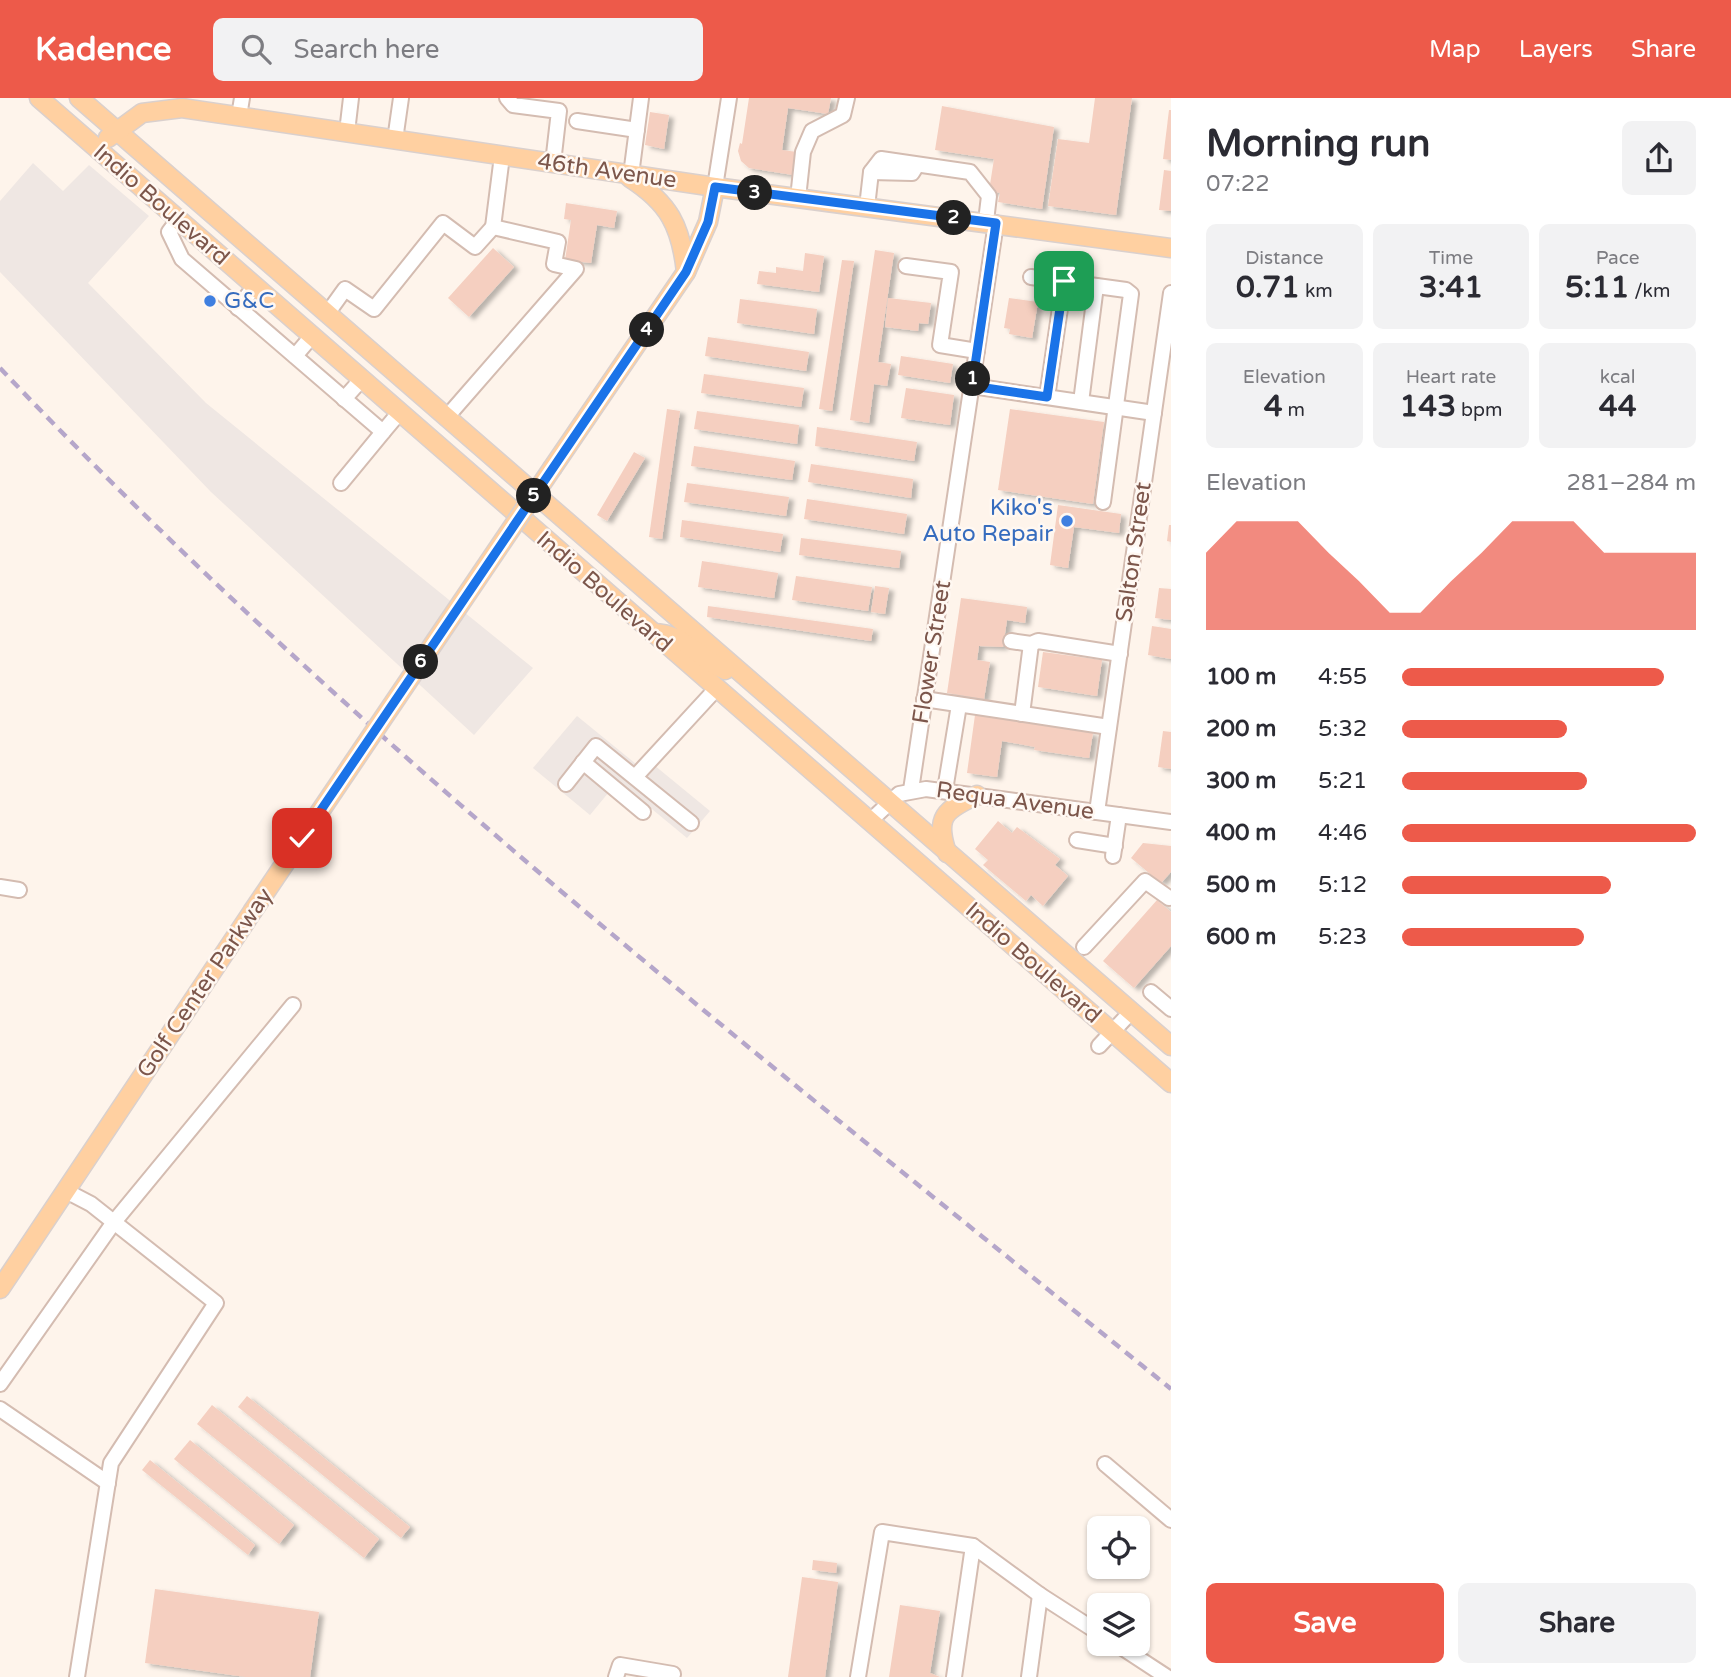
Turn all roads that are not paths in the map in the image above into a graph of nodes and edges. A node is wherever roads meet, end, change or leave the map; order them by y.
1 (39, 98) edge
2 (79, 98) edge
3 (352, 98) edge
4 (401, 98) edge
5 (508, 98) edge
6 (729, 98) edge
7 (847, 98) edge
8 (638, 99) edge
9 (240, 107) edge
10 (577, 121) dead end
11 (637, 130) junction
12 (117, 132) junction
13 (347, 132) junction
14 (395, 139) junction
15 (96, 148) junction
16 (502, 156) junction
17 (553, 163) junction
18 (628, 175) junction
19 (715, 187) junction
20 (798, 198) junction
21 (867, 207) junction
22 (178, 220) junction
23 (991, 222) junction
24 (493, 227) junction
25 (1171, 248) edge
26 (906, 266) dead end
27 (686, 272) junction
28 (1031, 277) dead end
29 (1064, 281) junction
30 (1096, 286) junction
31 (254, 287) junction
32 (1171, 293) edge
33 (238, 307) junction
34 (327, 314) junction
35 (312, 336) junction
36 (977, 351) junction
37 (295, 356) junction
38 (361, 380) junction
39 (972, 386) junction
40 (1047, 397) junction
41 (344, 399) junction
42 (1081, 402) junction
43 (1116, 407) junction
44 (399, 413) junction
45 (1154, 413) junction
46 (446, 418) junction
47 (383, 432) junction
48 (341, 483) dead end
49 (1103, 502) dead end
50 (651, 632) junction
51 (1011, 642) dead end
52 (1031, 644) junction
53 (1120, 654) junction
54 (751, 682) junction
55 (716, 689) junction
56 (924, 699) junction
57 (959, 705) junction
58 (1022, 714) junction
59 (1109, 727) junction
60 (583, 762) junction
61 (635, 777) junction
62 (566, 784) dead end
63 (911, 790) junction
64 (945, 790) junction
65 (977, 795) junction
66 (890, 802) junction
67 (643, 812) dead end
68 (1097, 812) junction
69 (1119, 815) junction
70 (870, 821) junction
71 (691, 822) dead end
72 (1171, 822) edge
73 (1077, 840) dead end
74 (947, 853) junction
75 (0, 887) edge
76 (19, 890) dead end
77 (1170, 898) edge
78 (1084, 947) dead end
79 (1151, 992) dead end
80 (292, 1005) dead end
81 (1171, 1009) edge
82 (1131, 1012) junction
83 (1112, 1032) junction
84 (1099, 1046) dead end
85 (1171, 1046) edge
86 (1171, 1083) edge
87 (66, 1191) junction
88 (114, 1223) junction
89 (0, 1289) edge
90 (0, 1384) edge
91 (0, 1409) edge
92 (1105, 1464) dead end
93 (108, 1483) junction
94 (1171, 1520) edge
95 (973, 1546) junction
96 (1040, 1595) junction
97 (1087, 1625) edge
98 (1135, 1656) edge
99 (77, 1677) edge
100 (617, 1677) edge
101 (672, 1677) edge
102 (858, 1677) edge
103 (954, 1677) edge
104 (1029, 1677) edge
105 (1167, 1677) edge

1 - 15 main road, Indio Boulevard
2 - 12 main road, Indio Boulevard
3 - 13 street
4 - 14 street
5 - 17 street
6 - 19 street, Golf Center Parkway
7 - 20 street
8 - 11 street
9 - 12 main road, 46th Avenue
9 - 13 main road, 46th Avenue
10 - 11 street
11 - 18 street
12 - 15 main road, 46th Avenue
12 - 34 main road, Indio Boulevard
13 - 14 main road, 46th Avenue
14 - 16 main road, 46th Avenue
15 - 22 main road, Indio Boulevard
16 - 17 main road, 46th Avenue
16 - 24 street
17 - 18 main road, 46th Avenue
18 - 19 main road, 46th Avenue
18 - 27 main road
19 - 20 main road, 46th Avenue
19 - 27 main road, Golf Center Parkway
20 - 21 main road, 46th Avenue
21 - 23 main road, 46th Avenue
21 - 23 street, Flower Street
22 - 31 main road, Indio Boulevard
22 - 33 street
23 - 25 main road, 46th Avenue
23 - 36 street, Flower Street
24 - 34 street
24 - 46 street
26 - 36 street
27 - 87 main road, Golf Center Parkway, bridge
28 - 29 street
29 - 30 street
29 - 40 street
30 - 42 street
30 - 43 street
31 - 33 street
31 - 35 main road, Indio Boulevard
32 - 45 street, Salton Street
33 - 37 street
34 - 46 main road, Indio Boulevard
35 - 37 street
35 - 38 main road, Indio Boulevard
36 - 39 street, Flower Street
37 - 41 street
38 - 41 street
38 - 44 main road, Indio Boulevard
39 - 40 street
39 - 56 street, Flower Street
40 - 42 street
41 - 47 street
42 - 43 street
43 - 45 street
43 - 49 street
44 - 47 street
44 - 50 main road, Indio Boulevard
45 - 53 street, Salton Street
46 - 54 main road, Indio Boulevard
47 - 48 street
50 - 54 main road
50 - 55 main road, Indio Boulevard
51 - 52 street
52 - 53 street
52 - 58 street
53 - 59 street, Salton Street
54 - 66 main road, Indio Boulevard
55 - 61 street
55 - 70 main road, Indio Boulevard
56 - 57 street
56 - 63 street, Flower Street
57 - 58 street
57 - 64 street
58 - 59 street
59 - 68 street, Salton Street
60 - 61 street
60 - 62 street
60 - 67 street
61 - 71 street
63 - 64 street, Requa Avenue
63 - 66 street, Requa Avenue
64 - 65 street, Requa Avenue
65 - 68 street, Requa Avenue
65 - 74 main road
66 - 70 street, Requa Avenue
66 - 74 main road, Indio Boulevard
68 - 69 street, Requa Avenue
69 - 72 street, Requa Avenue
69 - 73 street
70 - 83 main road, Indio Boulevard
74 - 82 main road, Indio Boulevard
75 - 76 street
77 - 78 street
79 - 81 street
80 - 88 street
82 - 83 street
82 - 85 main road, Indio Boulevard
83 - 84 street
83 - 86 main road, Indio Boulevard
87 - 88 street
87 - 89 main road, Golf Center Parkway
88 - 90 street
88 - 93 street
91 - 93 street
92 - 94 street
93 - 99 street
95 - 96 street
95 - 102 street
95 - 103 street
96 - 97 street
96 - 104 street
98 - 105 street
100 - 101 street

